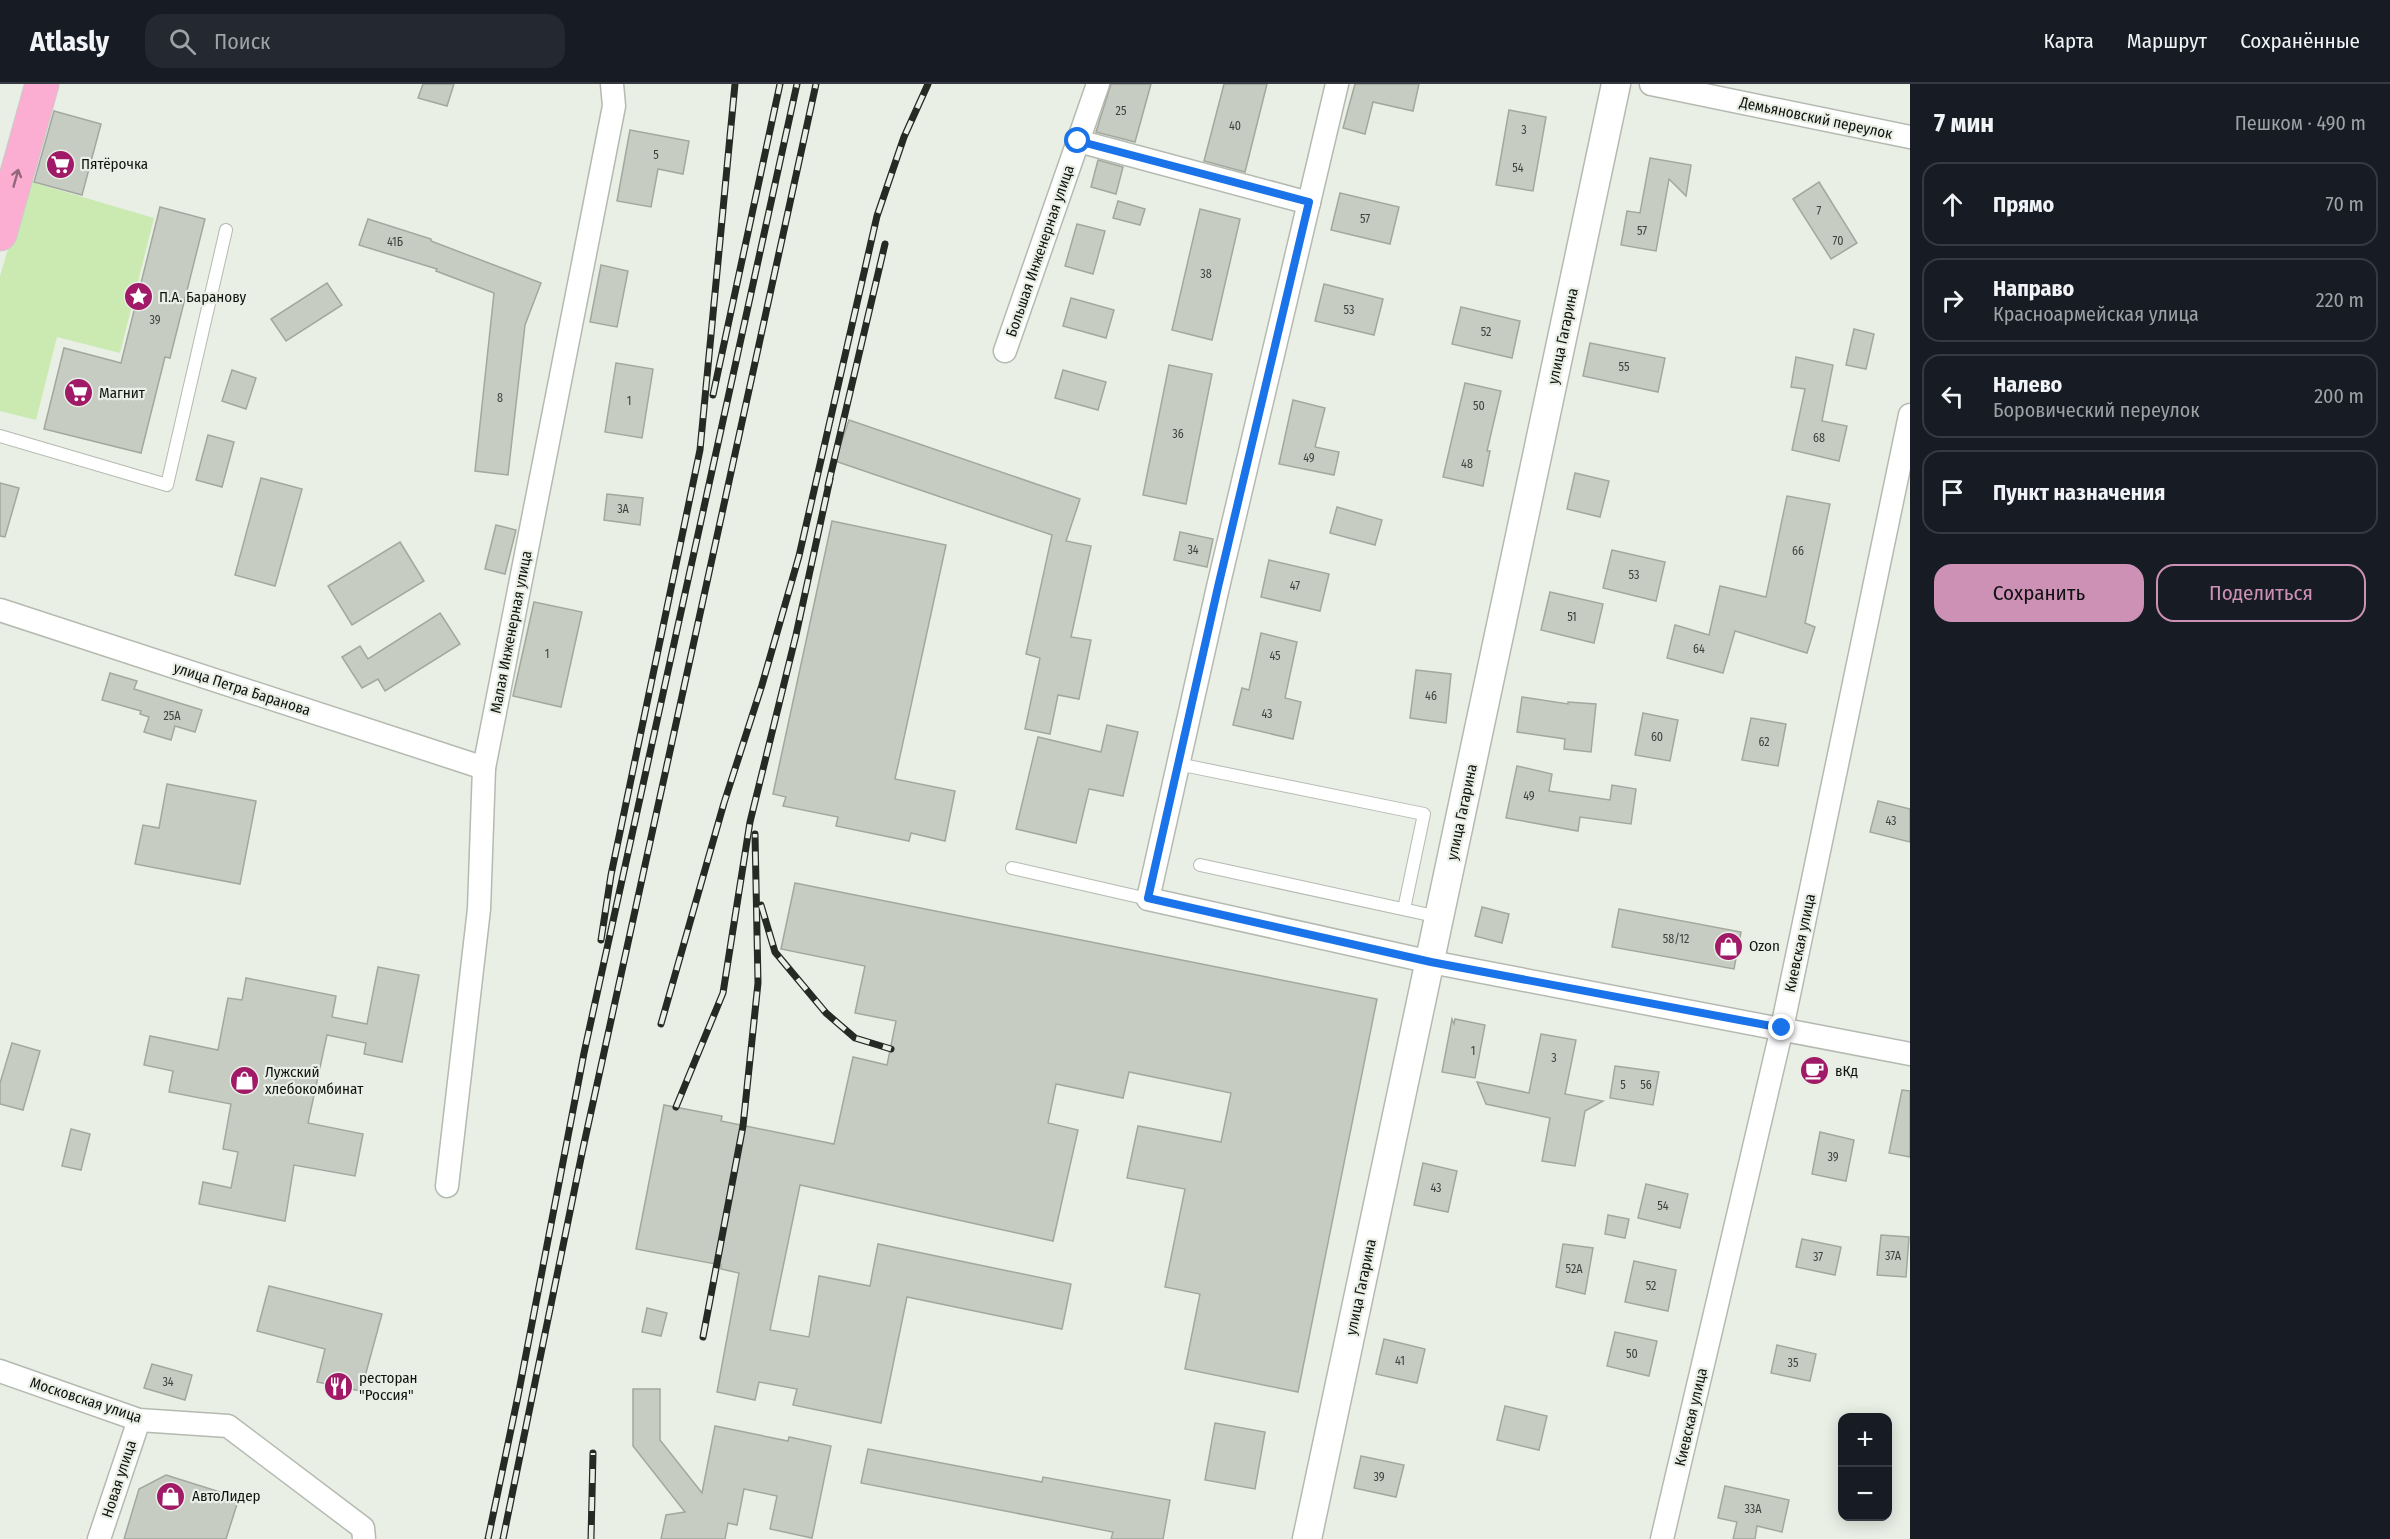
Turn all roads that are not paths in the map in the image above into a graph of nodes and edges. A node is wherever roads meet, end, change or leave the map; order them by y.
1 (42, 84) edge
2 (612, 84) edge
3 (1098, 84) edge
4 (1337, 84) edge
5 (1616, 84) edge
6 (1650, 84) edge
7 (1910, 137) edge
8 (1078, 141) junction
9 (1309, 202) junction
10 (226, 230) dead end
11 (0, 234) edge
12 (1005, 351) dead end
13 (1910, 415) edge
14 (0, 436) edge
15 (0, 610) edge
16 (1178, 764) junction
17 (484, 768) junction
18 (1200, 865) dead end
19 (1012, 868) dead end
20 (1148, 898) junction
21 (1404, 909) junction
22 (1440, 917) junction
23 (1431, 962) junction
24 (1782, 1028) junction
25 (1910, 1054) edge
26 (447, 1186) dead end
27 (0, 1371) edge
28 (139, 1420) junction
29 (99, 1539) edge
30 (364, 1539) edge
31 (1307, 1539) edge
32 (1662, 1539) edge

11 -> 1 main road
2 - 17 street, Малая Инженерная улица
3 - 8 street, Большая Инженерная улица
4 - 9 street
5 - 22 street, улица Гагарина
6 - 7 street, Демьяновский переулок
8 - 9 street
8 - 12 street, Большая Инженерная улица
9 - 16 street
10 - 14 lane
13 - 24 street, Киевская улица
15 - 17 street, улица Петра Баранова
16 - 20 street
16 - 21 lane
17 - 26 street, Малая Инженерная улица
18 - 21 lane
19 - 20 lane
20 - 23 street
21 - 22 lane
22 - 23 street, улица Гагарина
23 - 24 street
23 - 31 street, улица Гагарина
24 - 25 street
24 - 32 street, Киевская улица
27 - 28 street, Московская улица
28 - 29 street, Новая улица
28 - 30 street, Московская улица

